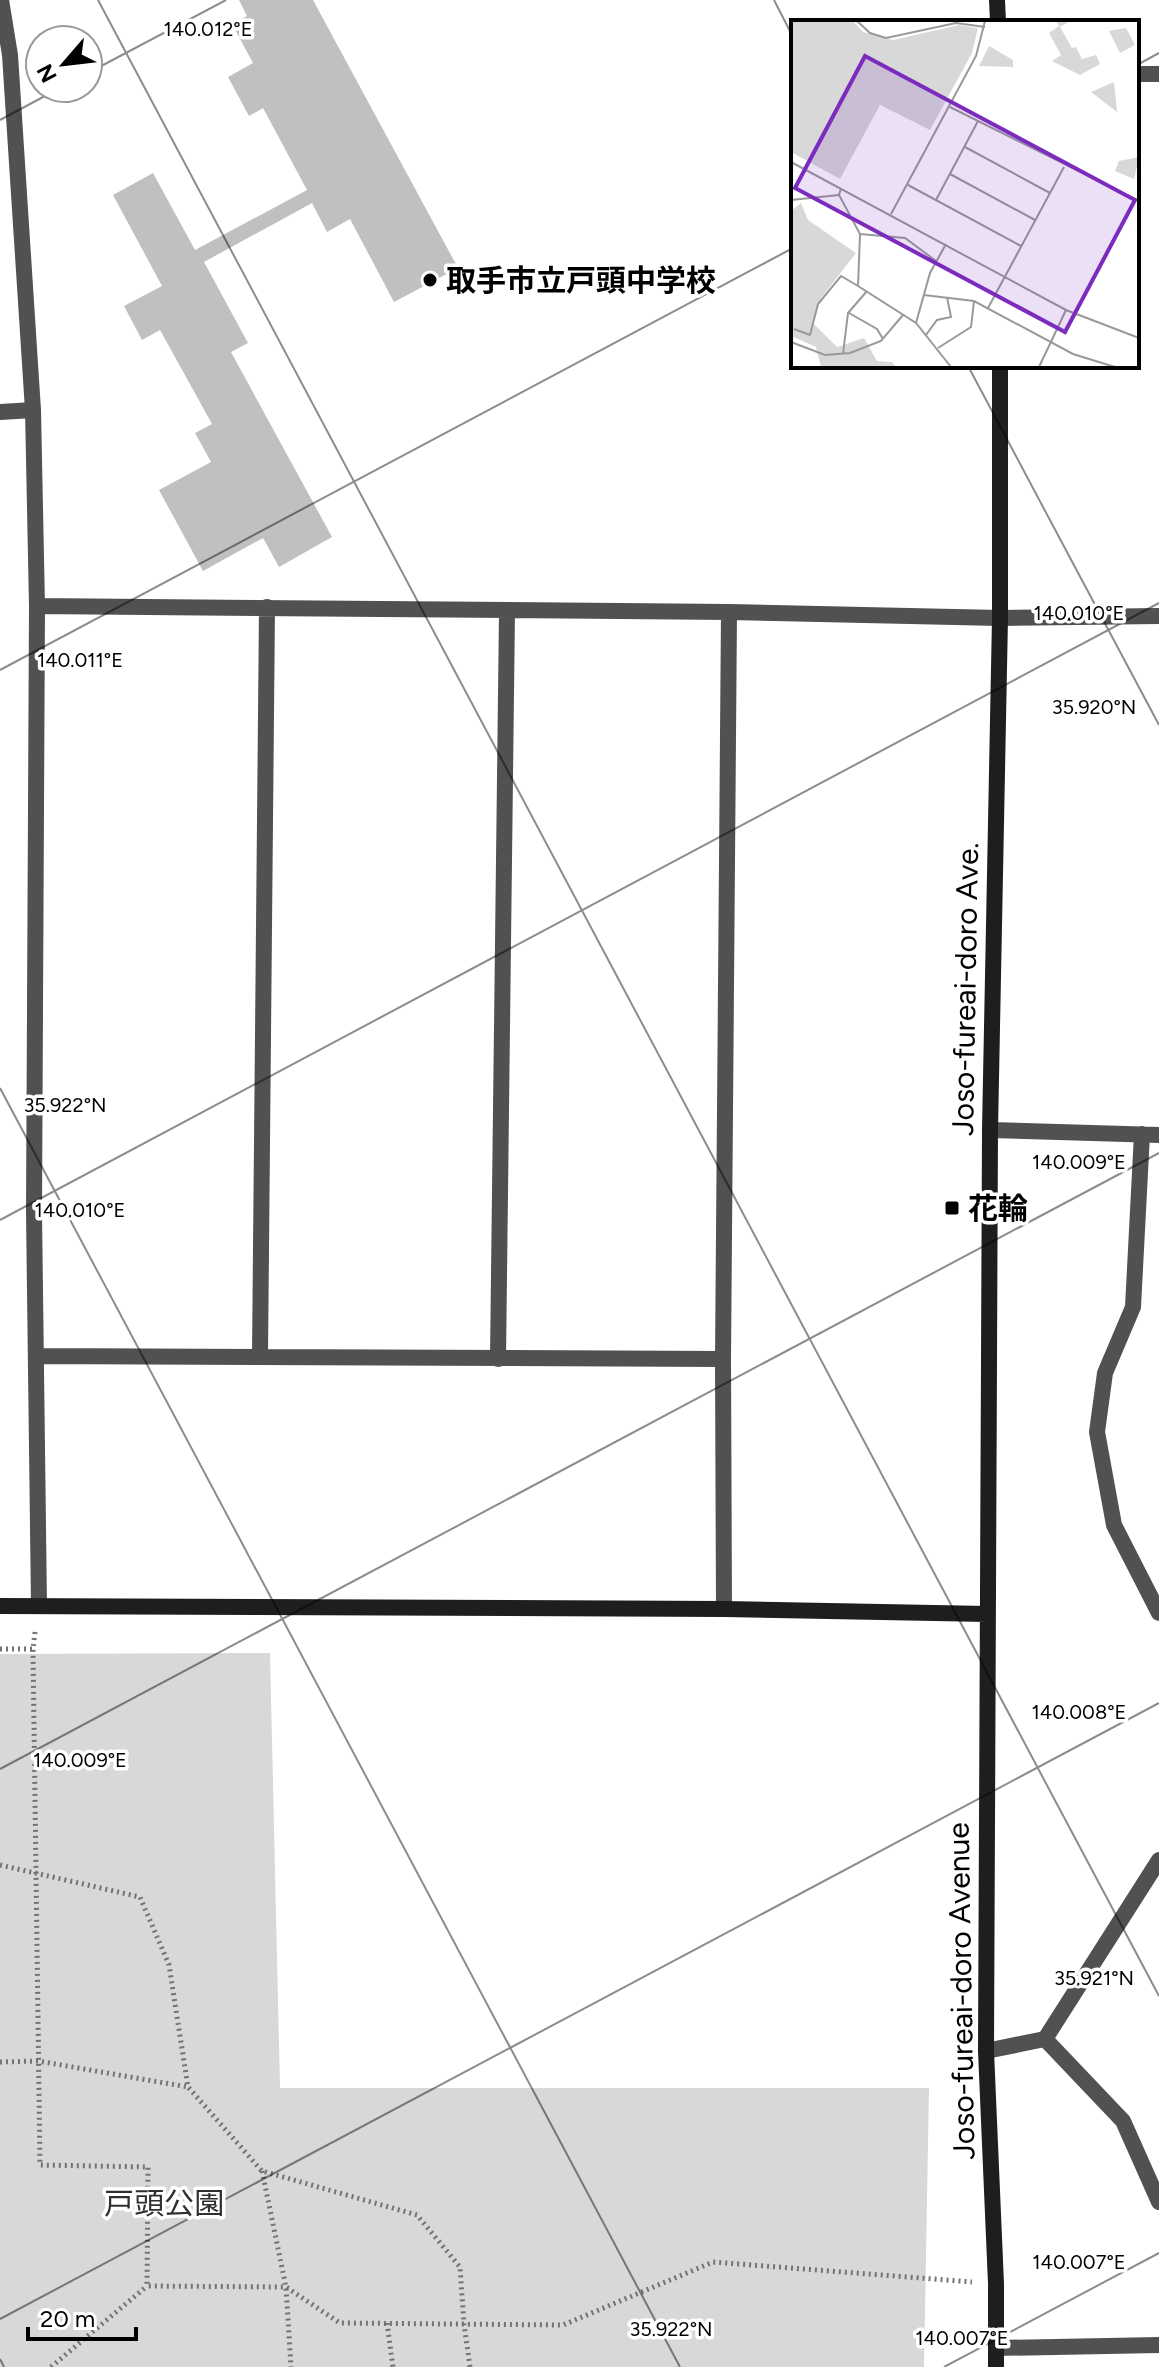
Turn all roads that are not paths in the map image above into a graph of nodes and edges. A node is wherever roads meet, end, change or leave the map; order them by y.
1 (1, 0) edge
2 (997, 0) edge
3 (998, 20) edge
4 (1000, 368) edge
5 (33, 410) junction
6 (0, 412) edge
7 (37, 606) junction
8 (267, 607) junction
9 (507, 611) junction
10 (729, 612) junction
11 (1159, 616) edge
12 (1000, 618) junction
13 (990, 1130) junction
14 (1150, 1134) edge
15 (36, 1356) junction
16 (260, 1356) junction
17 (498, 1359) junction
18 (723, 1359) junction
19 (0, 1606) edge
20 (39, 1606) junction
21 (724, 1609) junction
22 (1159, 1613) edge
23 (987, 1614) junction
24 (1159, 1860) edge
25 (1045, 2039) junction
26 (986, 2051) junction
27 (1159, 2202) edge
28 (1159, 2345) edge
29 (997, 2348) junction
30 (996, 2367) edge

1 - 5 street
2 - 3 street
4 - 12 street, Joso-fureai-doro Ave.
5 - 6 street
5 - 7 street
7 - 8 street
7 - 15 street
8 - 9 street
8 - 16 street
9 - 10 street
9 - 17 street
10 - 12 street
10 - 18 street
11 - 12 street
12 - 13 street, Joso-fureai-doro Ave.
13 - 14 street
13 - 23 street, Joso-fureai-doro Ave.
14 - 22 street
15 - 16 street
15 - 20 street
16 - 17 street
17 - 18 street
18 - 21 street
19 - 20 street
20 - 21 street
21 - 23 street
23 - 26 street, Joso-fureai-doro Avenue
24 - 25 street
25 - 26 street
25 - 27 street
26 - 29 street, Joso-fureai-doro Avenue
28 - 29 street
29 - 30 street, Joso-fureai-doro Avenue

